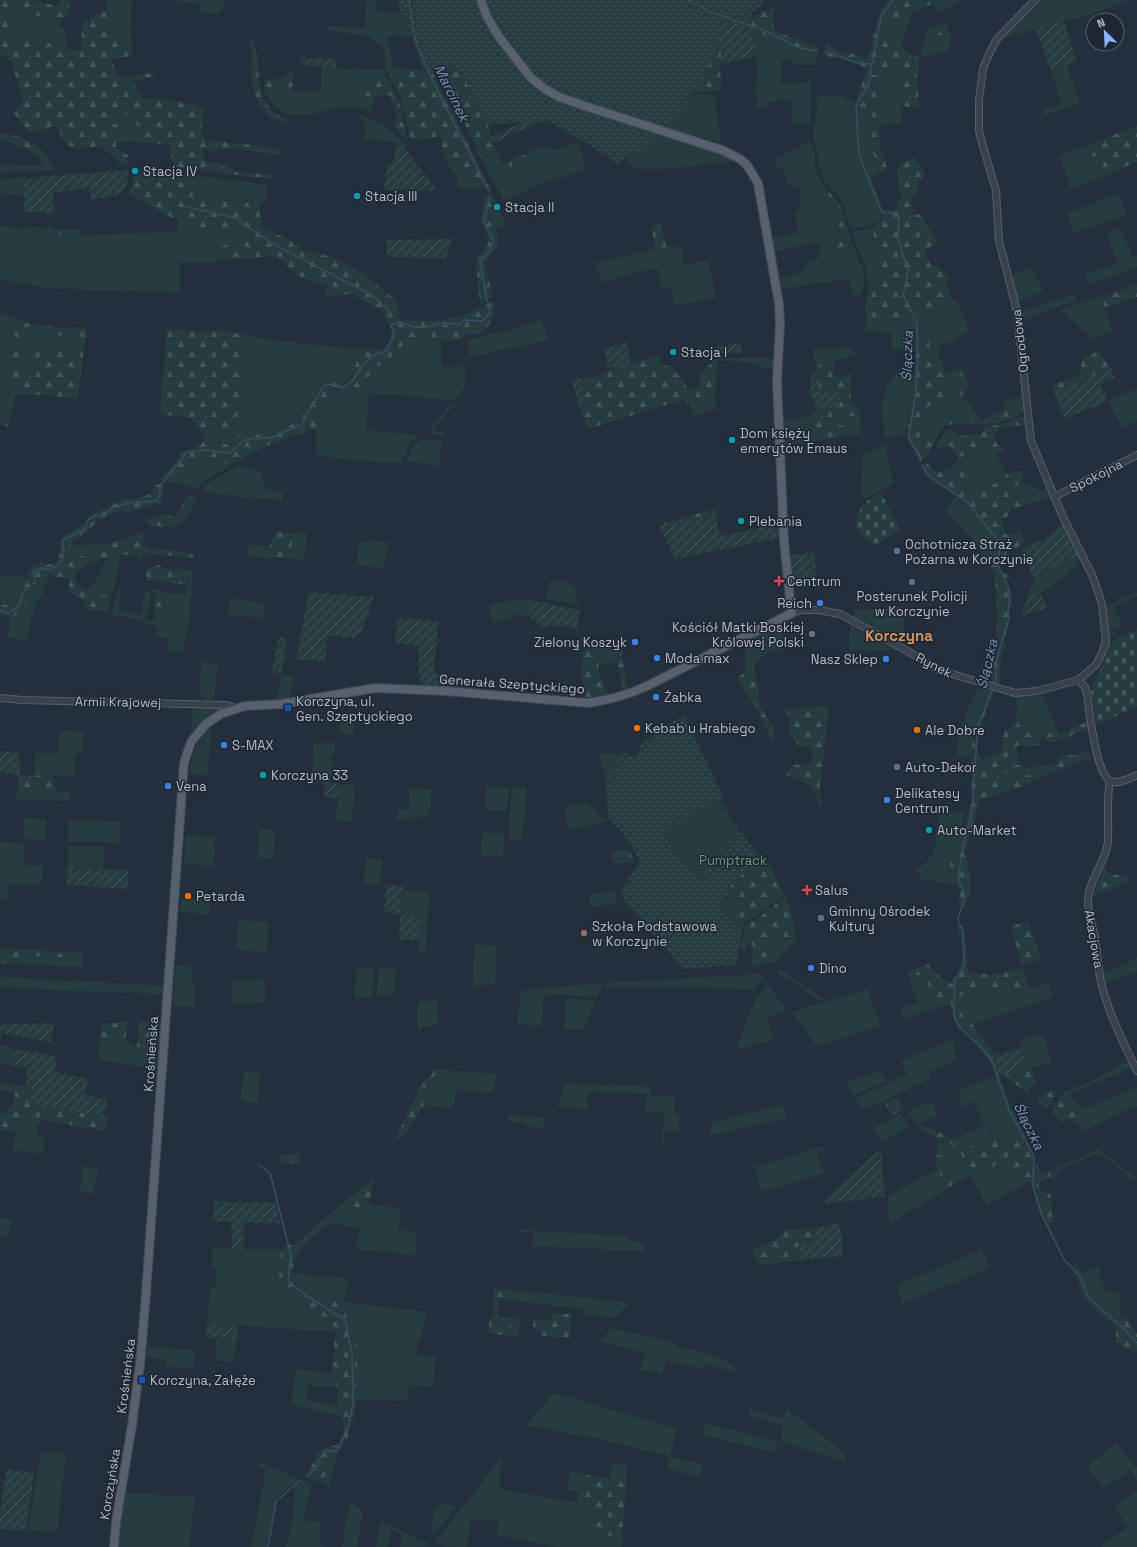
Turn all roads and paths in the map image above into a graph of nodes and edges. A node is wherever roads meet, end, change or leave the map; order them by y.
1 (481, 0) edge
2 (1035, 0) edge
3 (1137, 455) edge
4 (1056, 496) junction
5 (792, 613) junction
6 (1078, 680) junction
7 (0, 698) edge
8 (236, 708) junction
9 (1137, 775) edge
10 (1110, 781) junction
11 (1137, 1071) edge
12 (132, 1424) joint
13 (114, 1547) edge

1 - 5 main road
2 - 4 street, Ogrodowa
3 - 4 street, Spokojna
4 - 6 street, Ogrodowa
5 - 6 street, Rynek
5 - 8 main road, Generała Szeptyckiego
6 - 10 street
7 - 8 street, Armii Krajowej
8 - 12 main road, Krośnieńska
9 - 10 street
10 - 11 street, Akacjowa
12 - 13 main road, Korczyńska

